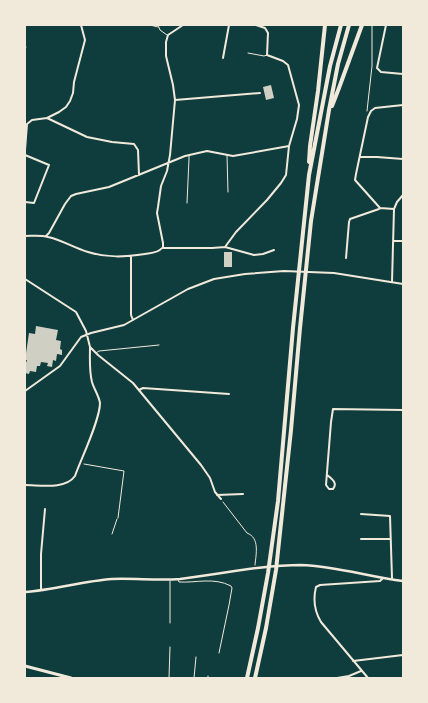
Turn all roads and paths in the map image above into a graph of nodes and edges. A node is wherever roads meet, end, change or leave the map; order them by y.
1 (81, 25) edge
2 (150, 25) edge
3 (183, 25) edge
4 (229, 25) edge
5 (256, 25) edge
6 (325, 25) edge
7 (340, 25) edge
8 (349, 25) edge
9 (362, 25) edge
10 (372, 25) edge
11 (386, 25) edge
12 (158, 26) edge
13 (168, 35) junction
14 (248, 53) dead end
15 (267, 55) junction
16 (223, 58) dead end
17 (403, 74) edge
18 (260, 93) dead end
19 (175, 100) junction
20 (403, 105) edge
21 (329, 110) junction
22 (368, 117) junction
23 (46, 118) junction
24 (289, 146) junction
25 (25, 150) edge
26 (25, 155) edge
27 (188, 155) junction
28 (226, 156) junction
29 (360, 157) junction
30 (403, 159) edge
31 (169, 162) junction
32 (139, 175) junction
33 (309, 176) junction
34 (228, 192) dead end
35 (403, 195) edge
36 (25, 202) edge
37 (187, 202) dead end
38 (380, 208) junction
39 (394, 209) junction
40 (25, 236) edge
41 (46, 236) junction
42 (393, 241) junction
43 (403, 241) edge
44 (225, 246) junction
45 (162, 248) junction
46 (274, 250) dead end
47 (131, 256) junction
48 (346, 258) dead end
49 (25, 279) edge
50 (392, 282) junction
51 (403, 284) edge
52 (133, 320) junction
53 (87, 335) junction
54 (159, 345) dead end
55 (90, 347) junction
56 (96, 353) junction
57 (139, 390) junction
58 (25, 391) edge
59 (229, 394) dead end
60 (403, 410) edge
61 (80, 464) junction
62 (327, 475) junction
63 (25, 485) edge
64 (243, 494) dead end
65 (217, 495) junction
66 (221, 500) joint
67 (45, 509) dead end
68 (361, 514) dead end
69 (118, 518) joint
70 (112, 534) dead end
71 (361, 539) dead end
72 (390, 540) junction
73 (255, 568) junction
74 (383, 578) junction
75 (170, 579) junction
76 (178, 579) junction
77 (392, 580) junction
78 (403, 581) edge
79 (41, 590) junction
80 (25, 592) edge
81 (170, 623) dead end
82 (170, 647) dead end
83 (219, 653) dead end
84 (403, 655) edge
85 (196, 657) dead end
86 (353, 661) junction
87 (25, 666) edge
88 (362, 671) junction
89 (71, 678) edge
90 (169, 678) edge
91 (194, 678) edge
92 (247, 678) edge
93 (254, 678) edge
94 (337, 678) edge
95 (368, 678) edge

1 - 23 street
2 - 12 lane
3 - 13 street
4 - 16 street
5 - 15 street
6 - 33 highway
7 - 33 highway
8 - 21 highway
9 - 21 highway
10 - 22 path
11 - 17 street
12 - 13 lane
13 - 19 street
14 - 15 lane
15 - 24 street
18 - 19 street
19 - 31 street
20 - 22 street
21 - 93 highway
22 - 29 street
23 - 25 street
23 - 32 street
24 - 28 street
24 - 44 street
26 - 36 street
27 - 28 street
27 - 31 street
27 - 37 lane
28 - 34 lane
29 - 30 street
29 - 38 street
31 - 32 street
31 - 45 street
32 - 41 street
33 - 92 highway
35 - 39 street
38 - 39 street
38 - 48 street
39 - 42 street
40 - 41 street
41 - 47 street
42 - 43 street
42 - 50 street
44 - 45 street
44 - 46 street
45 - 47 street
47 - 52 street
49 - 53 street
50 - 51 street
50 - 52 street
52 - 53 street
53 - 55 street
53 - 58 street
54 - 56 lane
55 - 56 street
55 - 61 street
56 - 57 street
57 - 59 street
57 - 65 street
60 - 62 street
61 - 63 street
61 - 69 path
62 - 62 street
64 - 65 street
65 - 66 street
66 - 73 path
67 - 79 street
68 - 72 street
69 - 70 lane
71 - 72 street
72 - 77 street
73 - 74 street
73 - 76 street
74 - 77 street
74 - 86 street
75 - 76 street
75 - 79 street
75 - 81 lane
76 - 83 lane
77 - 78 street
79 - 80 street
82 - 90 lane
84 - 86 street
85 - 91 lane
86 - 88 street
87 - 89 main road
88 - 94 street
88 - 95 street

